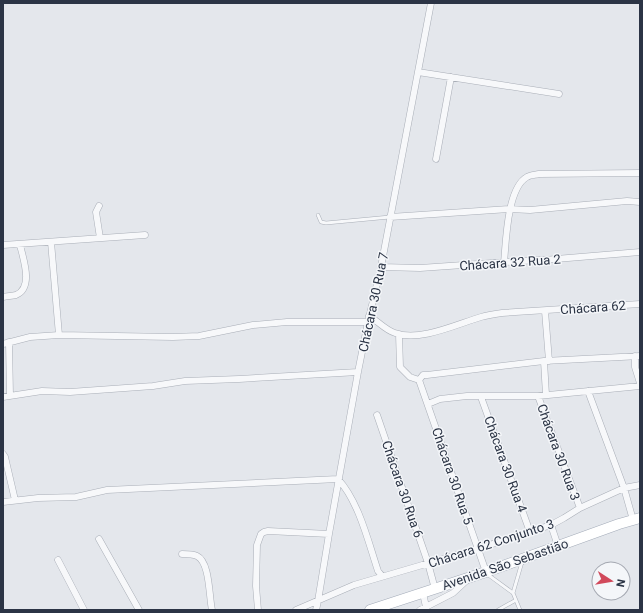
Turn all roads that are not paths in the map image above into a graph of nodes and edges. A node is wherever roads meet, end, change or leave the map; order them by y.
1 (431, 3) edge
2 (418, 72) junction
3 (451, 77) junction
4 (559, 94) dead end
5 (436, 159) dead end
6 (640, 173) edge
7 (640, 202) edge
8 (99, 206) dead end
9 (509, 209) junction
10 (318, 215) dead end
11 (390, 217) junction
12 (145, 235) dead end
13 (100, 238) junction
14 (51, 242) junction
15 (20, 244) junction
16 (3, 245) edge
17 (640, 252) edge
18 (504, 263) junction
19 (381, 267) junction
20 (3, 297) edge
21 (640, 304) edge
22 (545, 311) junction
23 (369, 319) junction
24 (399, 334) junction
25 (59, 335) junction
26 (6, 343) edge
27 (638, 356) edge
28 (546, 361) junction
29 (358, 372) junction
30 (419, 380) junction
31 (640, 385) edge
32 (588, 390) junction
33 (546, 395) junction
34 (538, 396) junction
35 (6, 397) edge
36 (481, 397) junction
37 (428, 404) junction
38 (377, 415) dead end
39 (3, 454) edge
40 (338, 479) junction
41 (640, 485) edge
42 (624, 488) junction
43 (15, 500) junction
44 (3, 502) edge
45 (580, 508) junction
46 (636, 519) edge
47 (551, 525) junction
48 (530, 532) junction
49 (329, 534) junction
50 (99, 538) dead end
51 (558, 546) junction
52 (478, 549) junction
53 (182, 554) dead end
54 (523, 559) junction
55 (58, 560) dead end
56 (428, 563) junction
57 (486, 572) junction
58 (382, 576) junction
59 (469, 578) junction
60 (435, 589) junction
61 (423, 593) junction
62 (513, 593) junction
63 (516, 600) junction
64 (318, 601) junction
65 (426, 607) junction
66 (84, 610) edge
67 (139, 610) edge
68 (212, 610) edge
69 (258, 610) edge
70 (296, 610) edge
71 (316, 610) edge
72 (370, 610) edge
73 (420, 610) edge
74 (498, 610) edge
75 (520, 610) edge

1 - 2 street, Chácara 30 Rua 7
2 - 3 street
2 - 11 street, Chácara 30 Rua 7
3 - 4 street
3 - 5 street
6 - 9 street
7 - 9 street
8 - 13 street
9 - 11 street
9 - 18 street
10 - 11 lane
11 - 19 street, Chácara 30 Rua 7
12 - 13 street
13 - 14 street
14 - 15 street
14 - 25 street
15 - 16 street
15 - 20 street
17 - 18 street, Chácara 32 Rua 2
18 - 19 street, Chácara 32 Rua 2
19 - 23 street, Chácara 30 Rua 7
21 - 22 street, Chácara 62
22 - 24 street, Chácara 62
22 - 28 street
23 - 24 street
23 - 25 street
23 - 29 street, Chácara 30 Rua 7
24 - 30 street
25 - 26 street
26 - 35 street
27 - 28 street
27 - 31 street
28 - 30 street
28 - 33 street
29 - 35 street
29 - 40 street, Chácara 30 Rua 7
30 - 37 street, Chácara 30 Rua 5
31 - 32 street
32 - 33 street
32 - 42 street
33 - 34 street
34 - 36 street
34 - 45 street, Chácara 30 Rua 3
36 - 37 street
36 - 48 street, Chácara 30 Rua 4
37 - 52 street, Chácara 30 Rua 5
38 - 56 street, Chácara 30 Rua 6
39 - 43 street
40 - 43 street
40 - 49 street, Chácara 30 Rua 7
40 - 58 street
41 - 42 street, Chácara 62 Conjunto 3
42 - 45 street, Chácara 62 Conjunto 3
42 - 46 street
43 - 44 street
45 - 47 street, Chácara 62 Conjunto 3
46 - 51 main road, Avenida São Sebastião
47 - 48 street, Chácara 62 Conjunto 3
47 - 51 street
48 - 52 street, Chácara 62 Conjunto 3
49 - 64 street, Chácara 30 Rua 7
49 - 69 street
50 - 67 street
51 - 54 main road, Avenida São Sebastião
52 - 56 street, Chácara 62 Conjunto 3
52 - 57 street, Chácara 30 Rua 5
53 - 68 street
54 - 57 main road, Avenida São Sebastião
54 - 62 lane
55 - 66 street
56 - 58 street, Chácara 62 Conjunto 3
56 - 60 street, Chácara 30 Rua 6
57 - 59 main road, Avenida São Sebastião
57 - 62 lane
58 - 64 street
59 - 60 main road, Avenida São Sebastião
59 - 65 street
60 - 61 main road, Avenida São Sebastião
61 - 65 street
61 - 72 main road, Avenida São Sebastião
62 - 63 lane
63 - 74 lane
63 - 75 lane
64 - 70 street
64 - 71 street, Chácara 30 Rua 7
65 - 73 street

